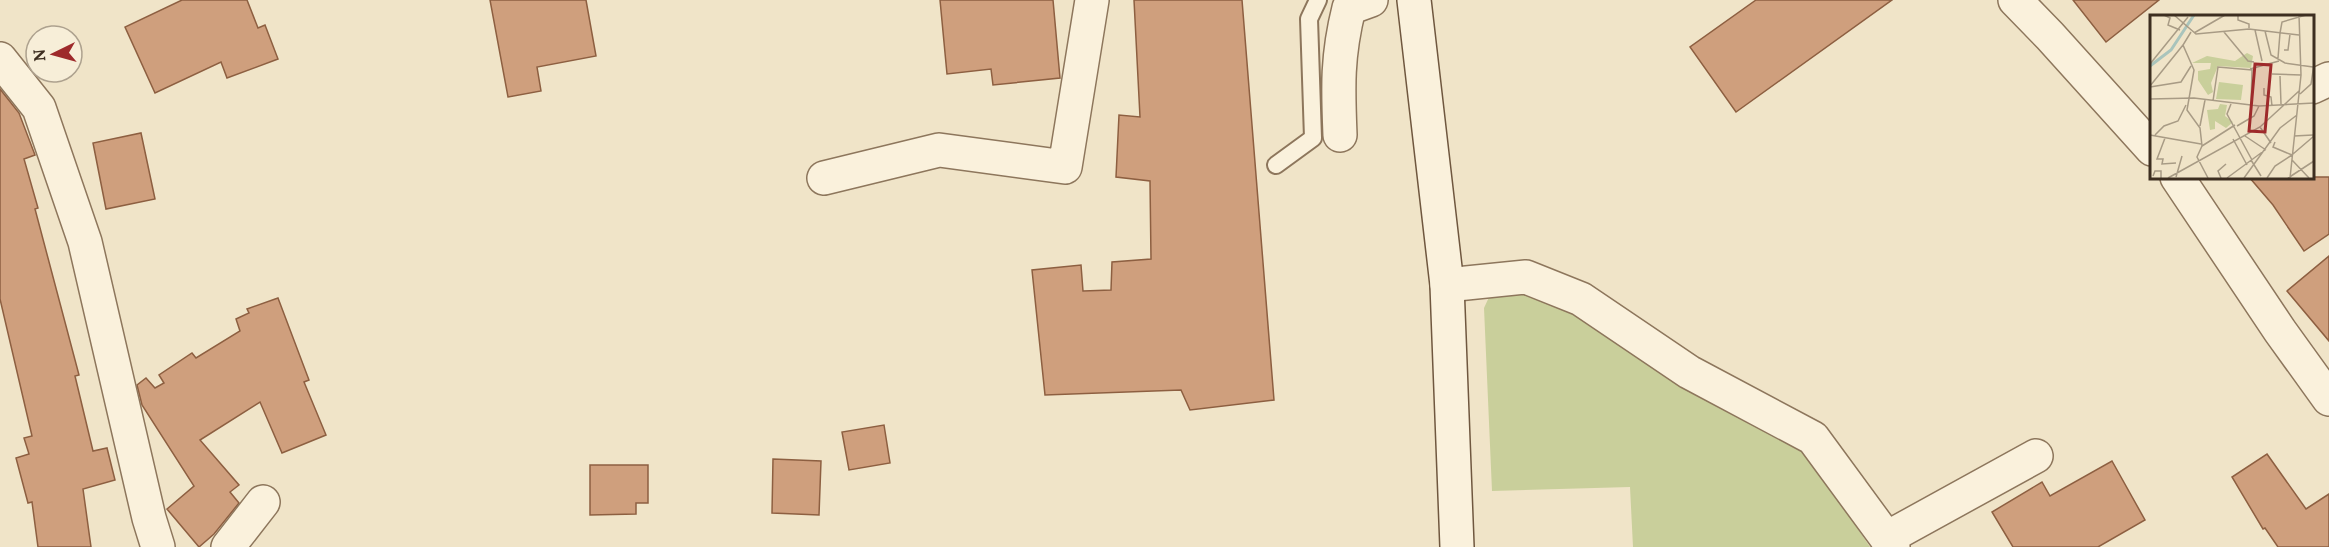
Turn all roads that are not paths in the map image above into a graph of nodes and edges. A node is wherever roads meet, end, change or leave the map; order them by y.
1 (1092, 0) edge
2 (1318, 0) edge
3 (1371, 0) edge
4 (1414, 0) edge
5 (2014, 0) edge
6 (0, 59) edge
7 (2329, 79) edge
8 (2314, 86) edge
9 (1340, 135) dead end
10 (2150, 147) edge
11 (1276, 165) dead end
12 (824, 178) dead end
13 (2182, 178) edge
14 (1447, 285) junction
15 (2329, 399) edge
16 (2036, 456) dead end
17 (263, 502) dead end
18 (1890, 543) edge
19 (158, 547) edge
20 (228, 547) edge
21 (1457, 547) edge

1 - 12 street
2 - 11 lane
3 - 9 street
4 - 14 street
5 - 10 street
6 - 19 street
7 - 8 street
13 - 15 street
14 - 18 street
14 - 21 street
16 - 18 street
17 - 20 street

